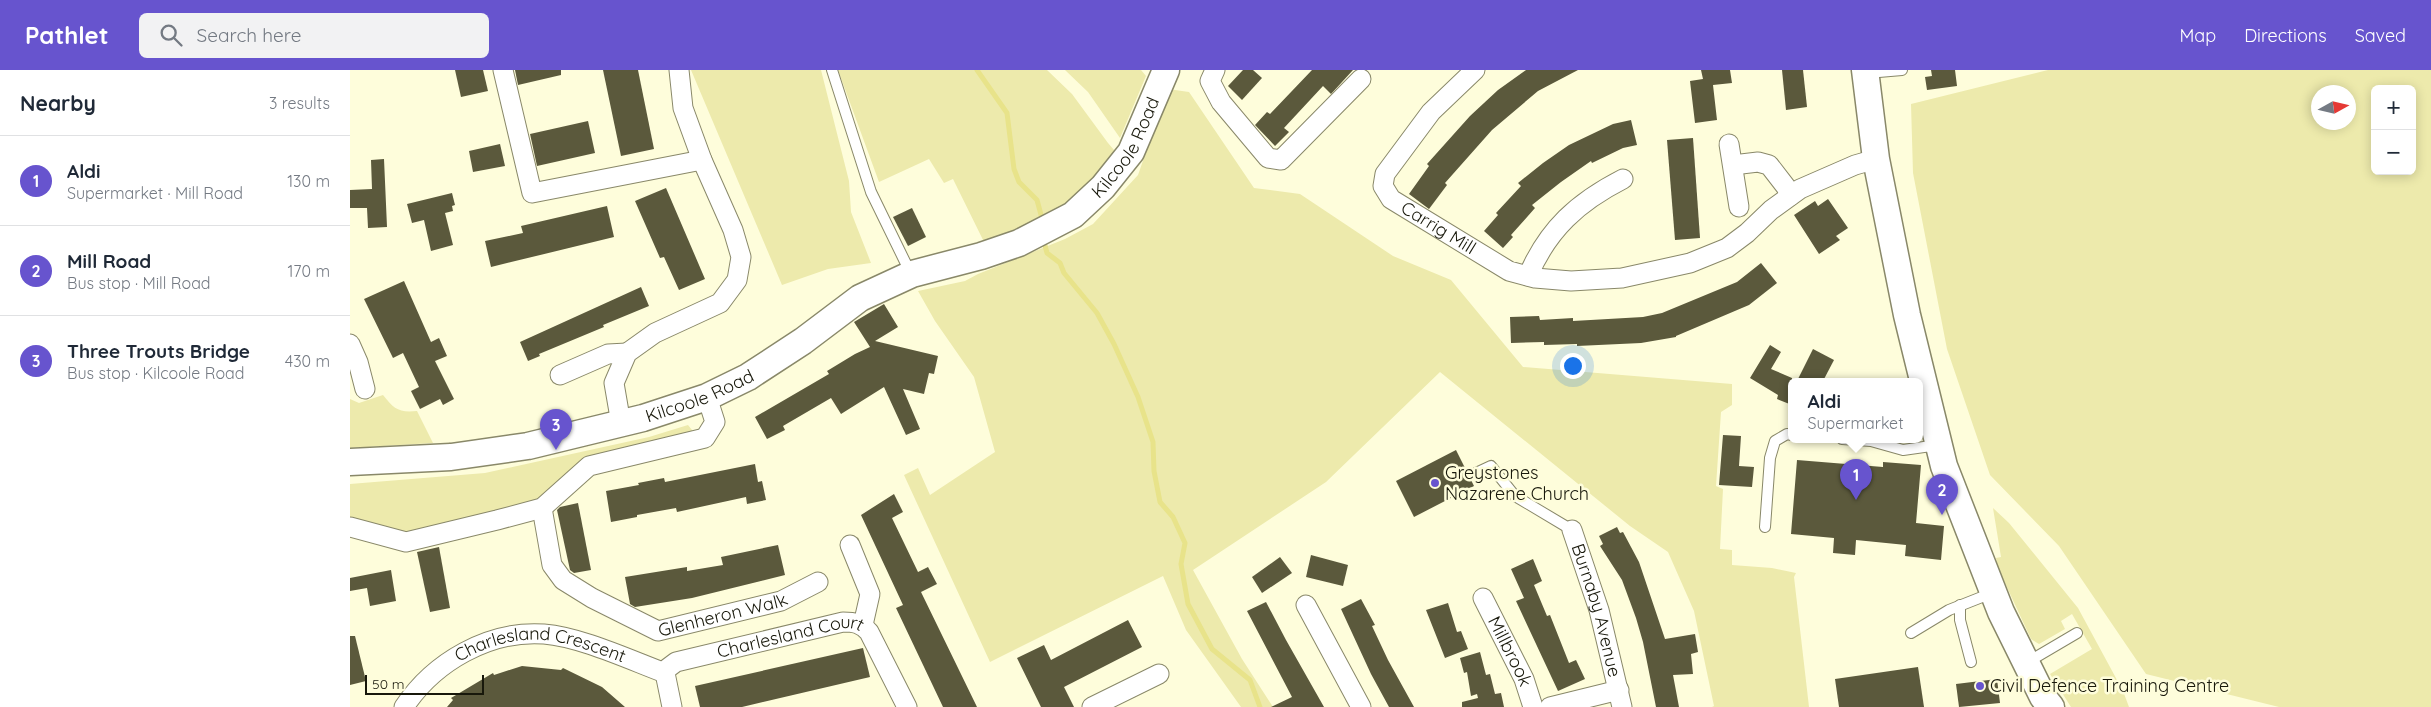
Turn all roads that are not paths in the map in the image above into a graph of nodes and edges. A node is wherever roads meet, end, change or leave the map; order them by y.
1 (503, 70) edge
2 (679, 70) edge
3 (832, 70) edge
4 (1166, 70) edge
5 (1215, 70) edge
6 (1475, 70) edge
7 (1902, 70) edge
8 (1866, 72) edge
9 (1361, 79) dead end
10 (1729, 144) dead end
11 (1876, 158) junction
12 (702, 160) junction
13 (1733, 165) junction
14 (1623, 179) dead end
15 (1790, 196) junction
16 (1738, 207) dead end
17 (912, 274) junction
18 (1528, 276) junction
19 (350, 344) edge
20 (627, 352) junction
21 (560, 375) dead end
22 (1922, 378) edge
23 (1923, 382) edge
24 (365, 389) dead end
25 (707, 397) junction
26 (624, 423) junction
27 (1788, 434) edge
28 (1878, 443) edge
29 (1939, 445) junction
30 (350, 462) edge
31 (1476, 473) dead end
32 (542, 508) junction
33 (350, 528) edge
34 (1765, 528) dead end
35 (1572, 530) joint
36 (850, 545) dead end
37 (818, 582) dead end
38 (1993, 592) junction
39 (1483, 598) dead end
40 (1306, 605) dead end
41 (1960, 605) junction
42 (863, 625) junction
43 (1911, 632) dead end
44 (2077, 633) dead end
45 (1970, 662) dead end
46 (2026, 663) junction
47 (665, 673) junction
48 (1159, 674) dead end
49 (1621, 699) edge
50 (1104, 704) edge
51 (404, 707) edge
52 (672, 707) edge
53 (907, 707) edge
54 (1361, 707) edge
55 (1534, 707) edge
56 (1550, 707) edge
57 (2051, 707) edge

1 - 12 street
2 - 12 street
3 - 17 lane
4 - 17 main road, Kilcoole Road
5 - 9 street
6 - 18 street, Carrig Mill
7 - 8 lane
8 - 11 main road
10 - 13 street
11 - 15 street, Carrig Mill
11 - 22 main road
12 - 20 street
13 - 15 street
13 - 16 street
14 - 18 street
15 - 18 street, Carrig Mill
17 - 25 main road, Kilcoole Road
19 - 24 street
20 - 21 street
20 - 26 street
23 - 29 main road
25 - 26 main road, Kilcoole Road
25 - 32 street
26 - 30 main road, Kilcoole Road
27 - 34 lane
28 - 29 lane
29 - 38 main road
31 - 35 lane
32 - 33 street
32 - 37 street, Glenheron Walk
35 - 49 street, Burnaby Avenue
36 - 42 street
38 - 41 lane
38 - 46 main road
39 - 55 street, Millbrook
40 - 54 street
41 - 43 lane
41 - 45 lane
42 - 47 street, Charlesland Court
42 - 53 street, Charlesland Court
44 - 46 lane
46 - 57 main road
47 - 51 street, Charlesland Crescent
47 - 52 street
48 - 50 street
49 - 56 street

